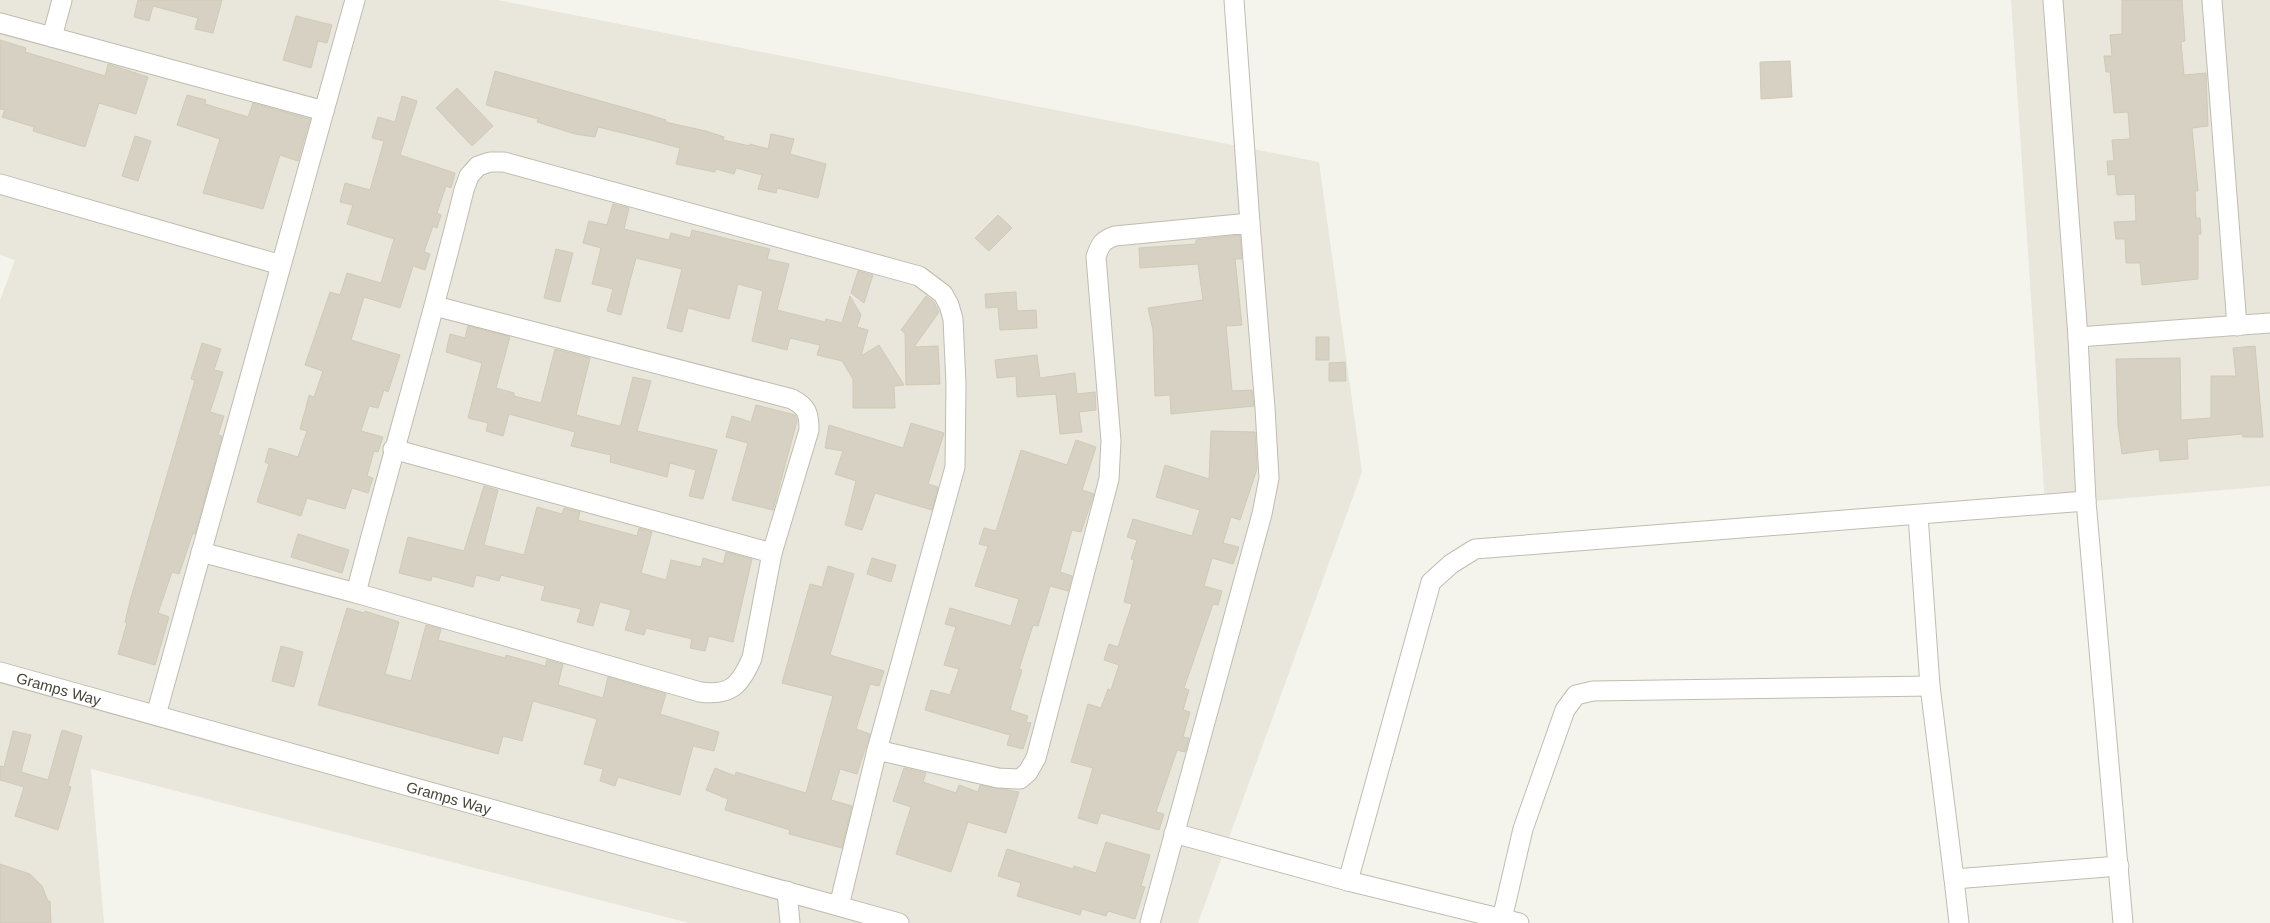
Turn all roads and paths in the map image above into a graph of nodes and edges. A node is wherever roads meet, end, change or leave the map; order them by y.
1 (62, 0) edge
2 (355, 0) edge
3 (1234, 0) edge
4 (2053, 0) edge
5 (2212, 0) edge
6 (0, 23) edge
7 (52, 37) junction
8 (324, 111) junction
9 (0, 184) edge
10 (1250, 222) junction
11 (281, 264) junction
12 (435, 306) junction
13 (2270, 323) edge
14 (2237, 326) junction
15 (2078, 337) junction
16 (393, 449) junction
17 (2086, 501) junction
18 (1918, 515) junction
19 (201, 552) junction
20 (772, 553) junction
21 (356, 593) junction
22 (0, 672) edge
23 (1930, 686) junction
24 (156, 715) junction
25 (877, 750) junction
26 (1174, 833) junction
27 (2119, 866) junction
28 (1954, 879) junction
29 (1348, 881) junction
30 (787, 891) junction
31 (839, 906) junction
32 (1510, 921) edge
33 (790, 923) edge
34 (899, 923) edge
35 (1150, 923) edge
36 (1959, 923) edge
37 (2122, 923) edge

1 - 7 street
2 - 8 street
3 - 10 street
4 - 15 street
5 - 14 street
6 - 7 street
7 - 8 street
8 - 11 street
9 - 11 street
10 - 25 street
10 - 26 street
11 - 19 street
12 - 16 street
12 - 20 street
12 - 25 street
13 - 14 street
14 - 15 street
15 - 17 street
16 - 20 street
16 - 21 street
17 - 18 street
17 - 27 street
18 - 23 street
18 - 29 street
19 - 21 street
19 - 24 street
20 - 21 street
22 - 24 street, Gramps Way
23 - 28 street
23 - 32 street
24 - 30 street, Gramps Way
25 - 31 street
26 - 29 street
26 - 35 street
27 - 28 street
27 - 37 street
28 - 36 street
29 - 32 street
30 - 31 street, Gramps Way
30 - 33 street
31 - 34 street, Gramps Way

